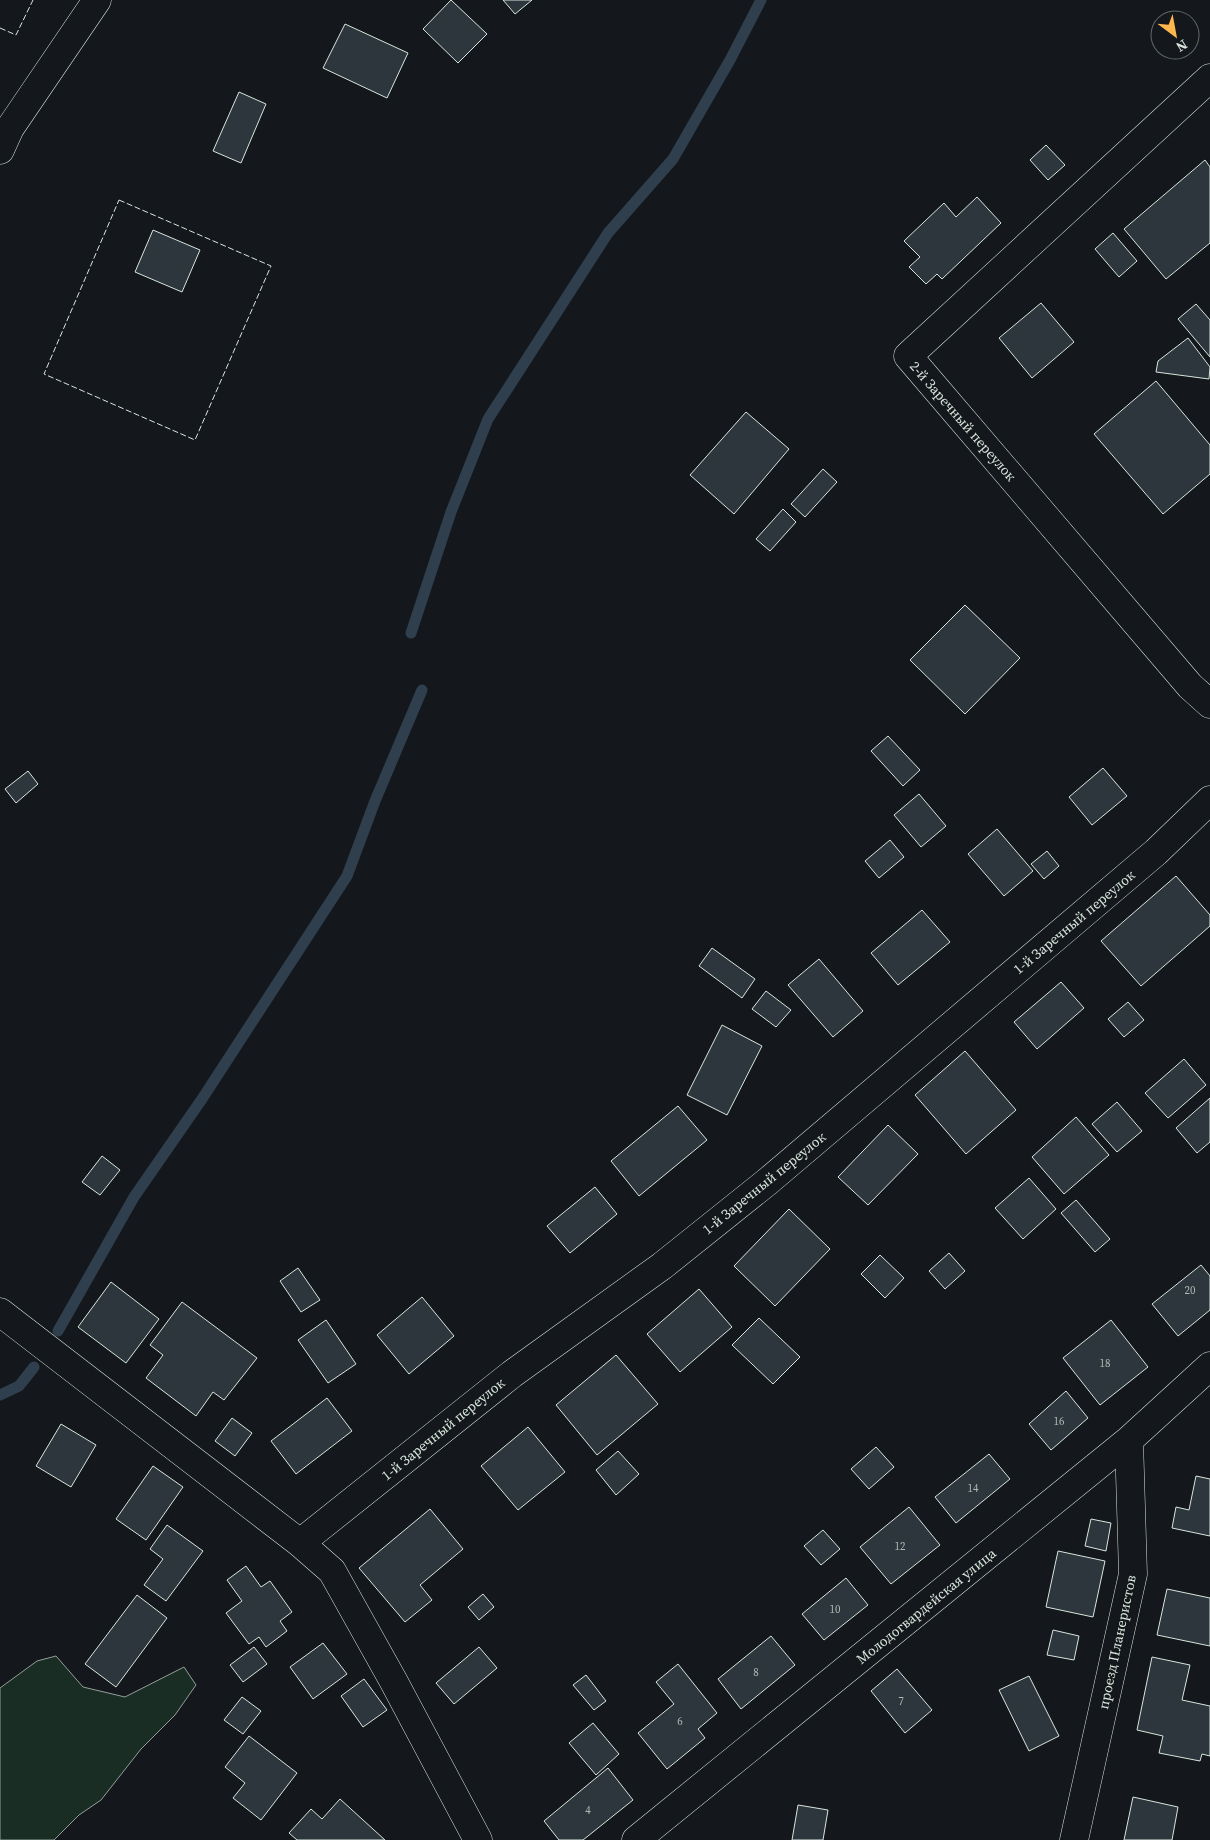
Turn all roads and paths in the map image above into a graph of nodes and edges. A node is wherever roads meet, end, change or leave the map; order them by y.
1 (97, 0) edge
2 (1210, 78) edge
3 (3, 132) edge
4 (1210, 704) edge
5 (1210, 800) edge
6 (0, 1312) edge
7 (1210, 1366) edge
8 (1129, 1440) junction
9 (300, 1543) junction
10 (478, 1840) edge
11 (636, 1840) edge
12 (1074, 1840) edge

1 - 3 street
2 - 4 street, 2-й Заречный переулок
5 - 9 street, 1-й Заречный переулок
6 - 9 street
7 - 8 street, Молодогвардейская улица
8 - 11 street, Молодогвардейская улица
8 - 12 street, проезд Планеристов
9 - 10 street

